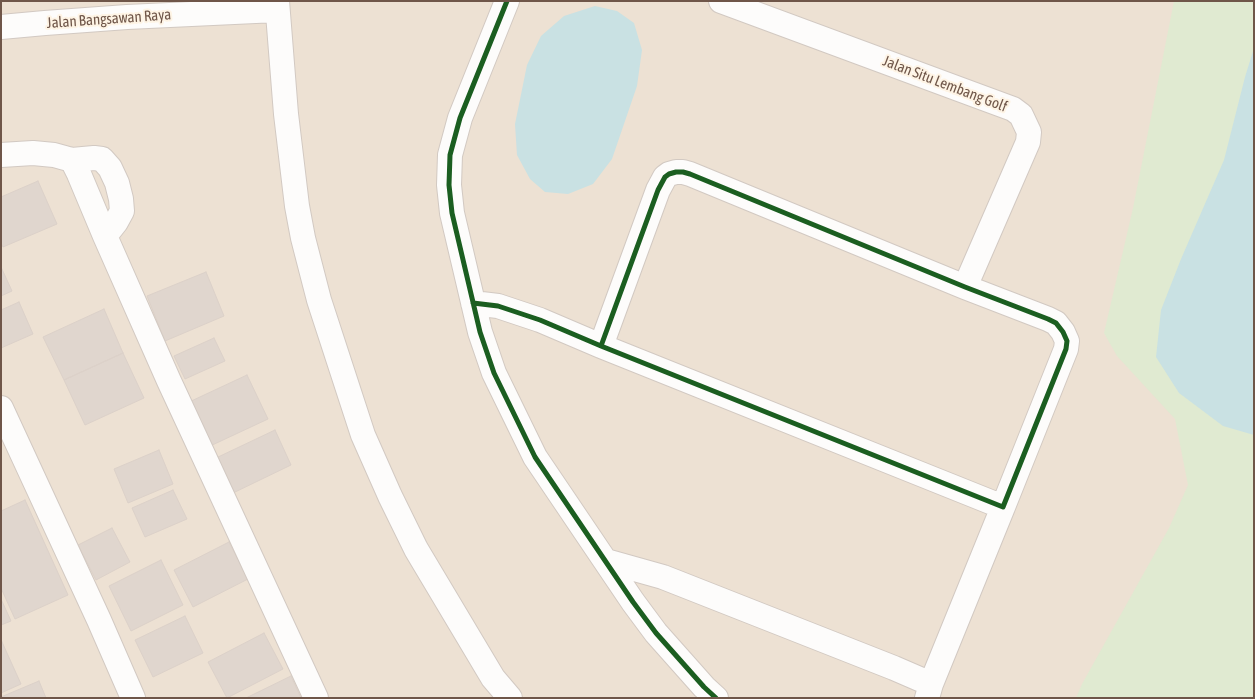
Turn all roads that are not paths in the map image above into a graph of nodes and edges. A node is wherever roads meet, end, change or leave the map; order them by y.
1 (507, 1) edge
2 (722, 1) edge
3 (277, 6) edge
4 (1, 27) edge
5 (1, 155) edge
6 (72, 160) junction
7 (105, 236) junction
8 (965, 287) junction
9 (472, 303) junction
10 (601, 346) junction
11 (1, 408) edge
12 (1003, 508) junction
13 (606, 561) junction
14 (929, 691) edge
15 (133, 698) edge
16 (316, 698) edge
17 (510, 698) edge
18 (716, 698) edge

1 - 9 street
2 - 8 street, Jalan Situ Lembang Golf
3 - 4 street, Jalan Bangsawan Raya
3 - 17 street
5 - 6 street
6 - 7 street
6 - 7 street
7 - 16 street
8 - 10 street
8 - 12 street
9 - 10 street
9 - 13 street
10 - 12 street
11 - 15 street
12 - 14 street
13 - 14 street
13 - 18 street

